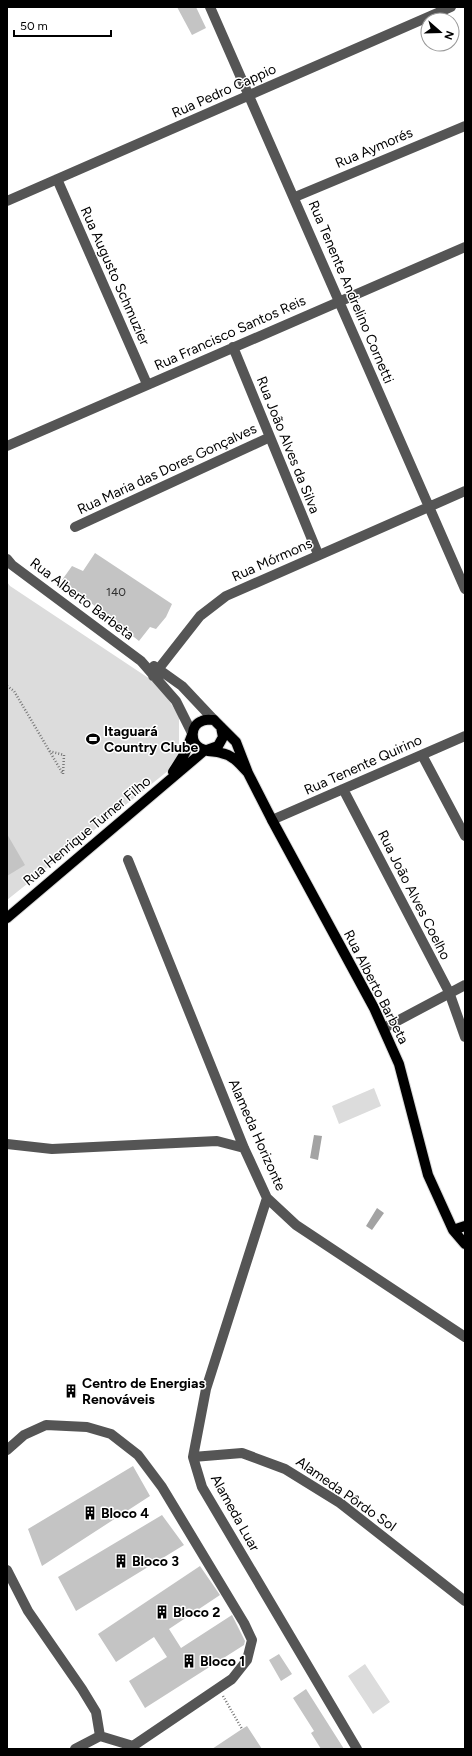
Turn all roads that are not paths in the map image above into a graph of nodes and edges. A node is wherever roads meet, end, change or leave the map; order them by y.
1 (210, 7) edge
2 (451, 7) edge
3 (249, 95) junction
4 (465, 126) edge
5 (57, 179) junction
6 (295, 197) junction
7 (7, 201) edge
8 (465, 247) edge
9 (340, 300) junction
10 (233, 347) junction
11 (147, 384) junction
12 (270, 437) junction
13 (7, 446) edge
14 (465, 491) edge
15 (429, 506) junction
16 (75, 527) dead end
17 (318, 554) junction
18 (10, 562) edge
19 (7, 575) edge
20 (465, 589) edge
21 (156, 672) junction
22 (218, 723) junction
23 (192, 734) junction
24 (465, 736) edge
25 (206, 750) junction
26 (422, 755) junction
27 (248, 773) junction
28 (167, 781) junction
29 (343, 789) junction
30 (272, 820) junction
31 (465, 836) edge
32 (128, 860) dead end
33 (7, 918) edge
34 (465, 985) edge
35 (449, 992) junction
36 (384, 1028) junction
37 (465, 1037) edge
38 (7, 1144) edge
39 (244, 1148) junction
40 (267, 1198) junction
41 (465, 1226) edge
42 (453, 1230) junction
43 (465, 1244) edge
44 (465, 1338) edge
45 (7, 1450) edge
46 (193, 1457) junction
47 (7, 1570) edge
48 (465, 1601) edge
49 (100, 1736) junction
50 (134, 1748) edge
51 (75, 1749) edge
52 (357, 1749) edge

1 - 3 street, Rua Tenente Andrelino Cornetti
2 - 3 street, Rua Pedro Cappio
3 - 5 street, Rua Pedro Cappio
3 - 6 street, Rua Tenente Andrelino Cornetti
4 - 6 street, Rua Aymorés
5 - 7 street, Rua Pedro Cappio
5 - 11 street, Rua Augusto Schmuzier
6 - 9 street, Rua Tenente Andrelino Cornetti
8 - 9 street, Rua Francisco Santos Reis
9 - 10 street, Rua Francisco Santos Reis
9 - 15 street, Rua Tenente Andrelino Cornetti
10 - 11 street, Rua Francisco Santos Reis
10 - 12 street, Rua João Alves da Silva
11 - 13 street, Rua Francisco Santos Reis
12 - 16 street, Rua Maria das Dores Gonçalves
12 - 17 street, Rua João Alves da Silva
14 - 15 street, Rua Mórmons
15 - 17 street, Rua Mórmons
15 - 20 street, Rua Tenente Andrelino Cornetti
17 - 21 street, Rua Mórmons
18 - 19 street
18 - 21 street, Rua Alberto Barbeta
21 - 22 street
21 - 23 street
22 - 23 main road
22 - 25 main road
22 - 27 main road
23 - 25 main road
23 - 28 main road
24 - 26 street, Rua Tenente Quirino
25 - 27 main road
25 - 28 main road, Rua Henrique Turner Filho
26 - 29 street, Rua Tenente Quirino
26 - 31 street
27 - 30 main road, Rua Alberto Barbeta
28 - 33 main road, Rua Henrique Turner Filho
29 - 30 street, Rua Tenente Quirino
29 - 35 street, Rua João Alves Coelho
30 - 36 main road, Rua Alberto Barbeta
32 - 39 street, Alameda Horizonte
34 - 35 street
35 - 36 street
35 - 37 street, Rua João Alves Coelho
36 - 42 main road, Rua Alberto Barbeta
38 - 39 street
39 - 40 street, Alameda Horizonte
40 - 44 street, Alameda Horizonte
40 - 46 street, Alameda Luar
41 - 42 main road
42 - 43 main road, Rua Alberto Barbeta
45 - 50 street
46 - 48 street, Alameda Pôrdo Sol
46 - 52 street, Alameda Luar
47 - 49 street
49 - 50 street
49 - 51 street

